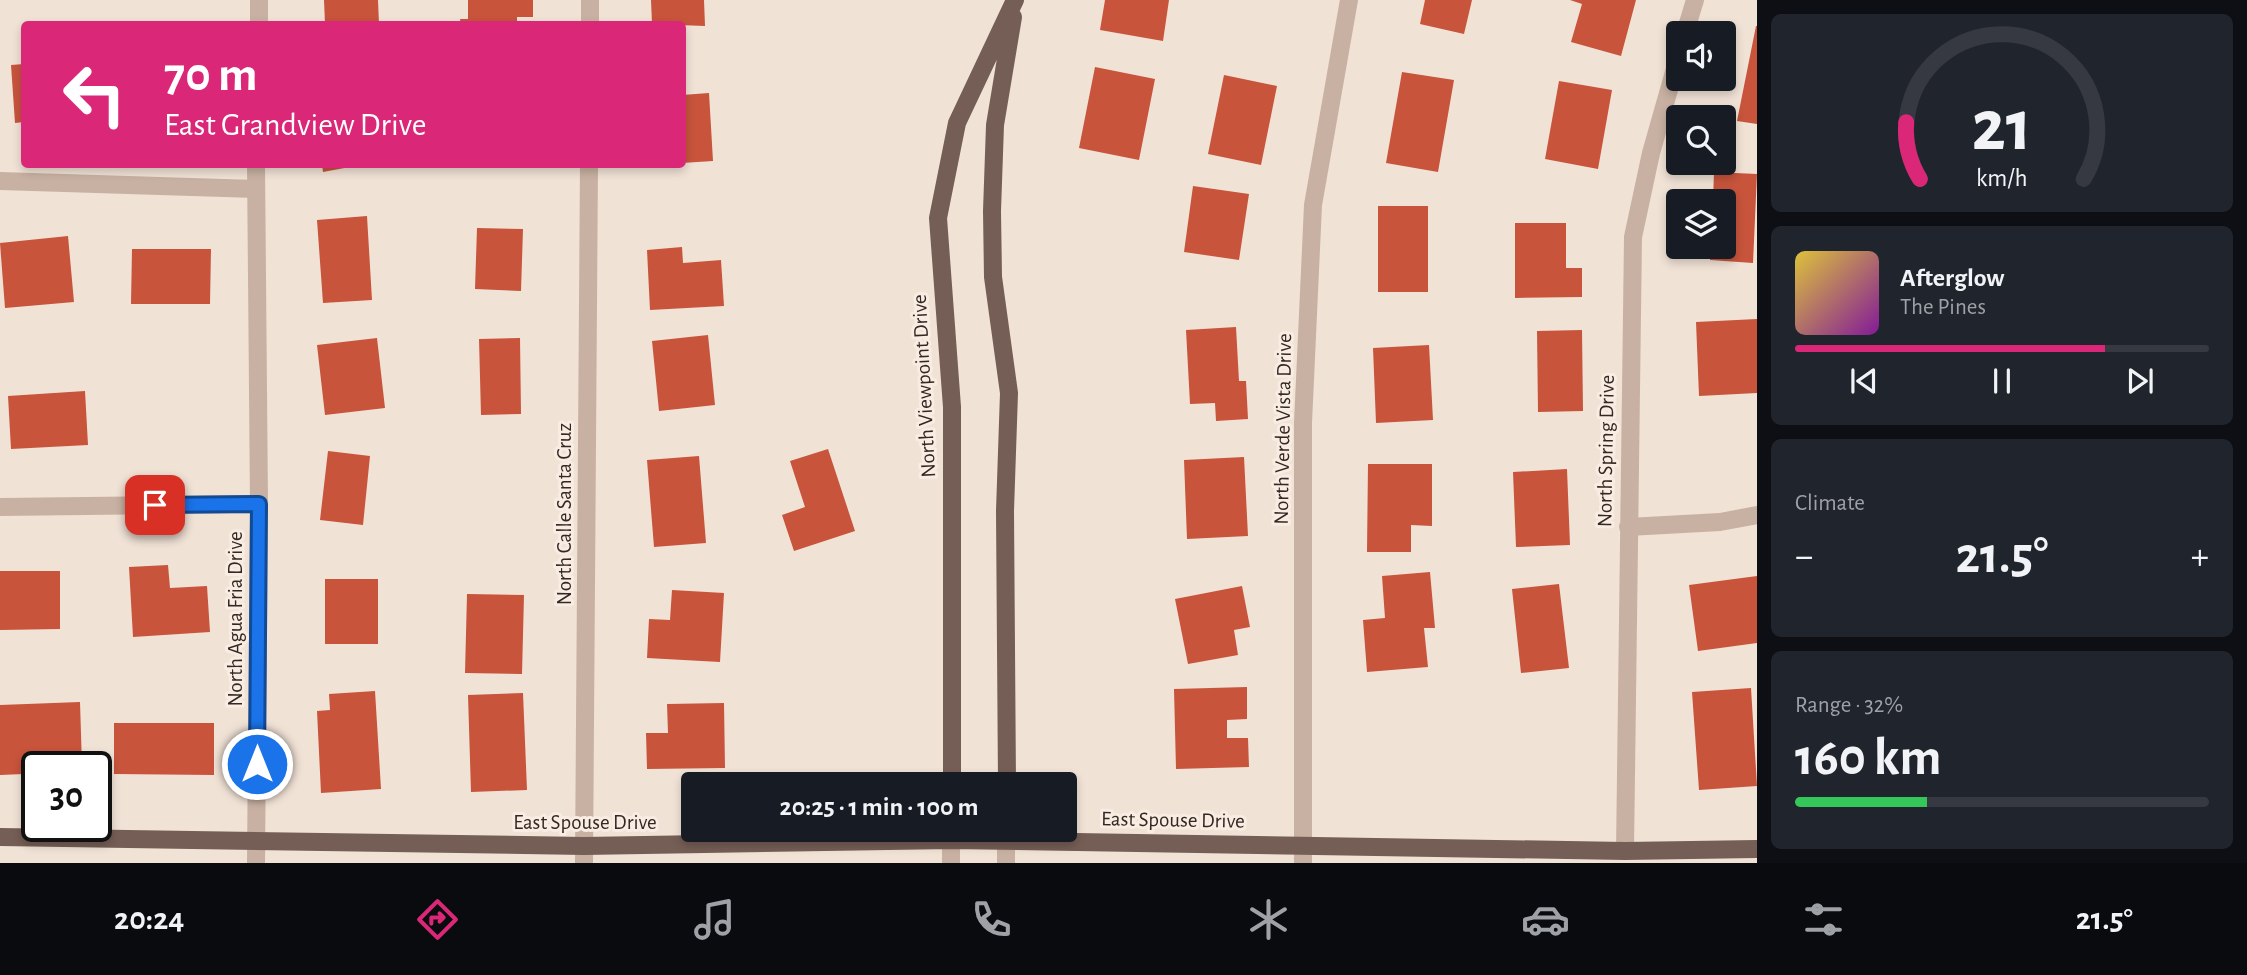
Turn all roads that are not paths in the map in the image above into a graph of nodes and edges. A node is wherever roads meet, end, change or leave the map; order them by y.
1 (260, 0) edge
2 (590, 0) edge
3 (1015, 0) edge
4 (1349, 0) edge
5 (1695, 0) edge
6 (259, 21) edge
7 (590, 21) edge
8 (1689, 21) edge
9 (1669, 91) edge
10 (256, 168) edge
11 (589, 168) edge
12 (0, 181) edge
13 (256, 189) junction
14 (259, 504) junction
15 (0, 507) edge
16 (1757, 515) edge
17 (1628, 527) junction
18 (952, 772) edge
19 (1007, 772) edge
20 (0, 838) edge
21 (1077, 840) edge
22 (256, 842) junction
23 (823, 842) edge
24 (951, 842) edge
25 (1006, 842) edge
26 (1757, 849) edge
27 (1625, 851) junction
28 (1303, 854) edge
29 (584, 855) edge
30 (256, 863) edge
31 (951, 863) edge
32 (1006, 863) edge

1 - 6 street
2 - 7 street
3 - 18 main road, North Viewpoint Drive
3 - 19 main road, North Viewpoint Drive
4 - 28 street, North Verde Vista Drive
5 - 8 street
9 - 17 street, North Spring Drive
10 - 13 street, North Agua Fria Drive
11 - 29 street, North Calle Santa Cruz
12 - 13 street
13 - 14 street, North Agua Fria Drive
14 - 15 street
14 - 22 street, North Agua Fria Drive
16 - 17 street
17 - 27 street, North Spring Drive
20 - 22 main road, East Spouse Drive
21 - 28 main road, East Spouse Drive
22 - 29 main road, East Spouse Drive
22 - 30 street, North Agua Fria Drive
23 - 29 main road, East Spouse Drive
24 - 31 street
25 - 32 street
26 - 27 main road, East Spouse Drive
27 - 28 main road, East Spouse Drive

